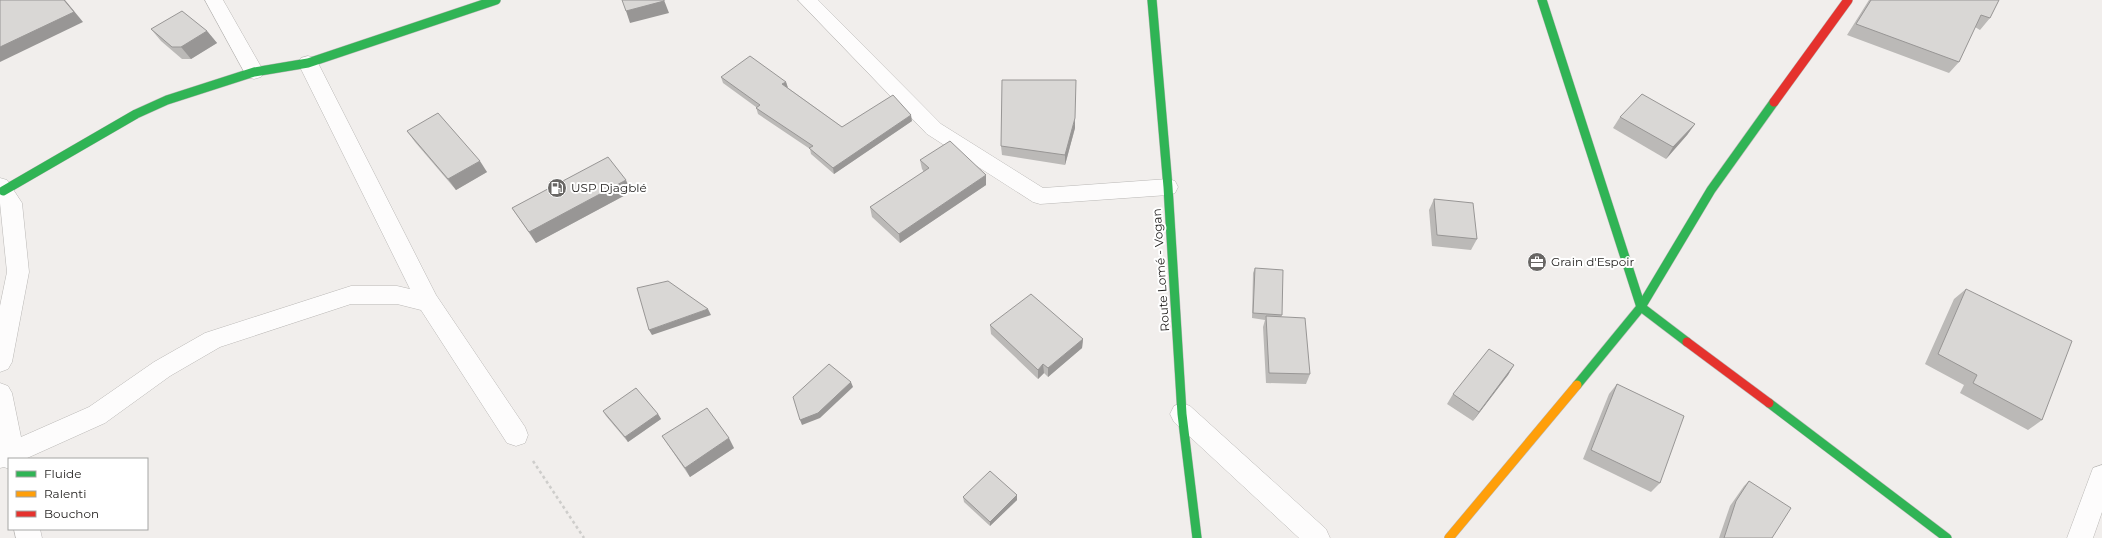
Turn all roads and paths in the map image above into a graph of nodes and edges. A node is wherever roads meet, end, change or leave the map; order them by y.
1 (214, 0) edge
2 (496, 0) edge
3 (808, 0) edge
4 (1152, 0) edge
5 (1542, 0) edge
6 (1848, 0) edge
7 (308, 63) junction
8 (254, 72) junction
9 (1168, 187) junction
10 (2, 188) edge
11 (428, 302) junction
12 (1641, 307) junction
13 (0, 362) edge
14 (0, 393) edge
15 (1182, 414) junction
16 (516, 435) joint
17 (8, 456) edge
18 (2102, 476) edge
19 (584, 538) edge
20 (1197, 538) edge
21 (1317, 538) edge
22 (1449, 538) edge
23 (1946, 538) edge
24 (2080, 538) edge

1 - 8 street
2 - 7 street
3 - 9 street
4 - 9 street, Route Lomé - Vogan
5 - 12 street
6 - 12 street
7 - 8 street
7 - 11 street
8 - 10 street
9 - 15 street, Route Lomé - Vogan
10 - 13 street
11 - 16 street
11 - 17 street
12 - 22 street
12 - 23 street
14 - 17 street
15 - 20 street, Route Lomé - Vogan
15 - 21 street
16 - 19 path
18 - 24 street

